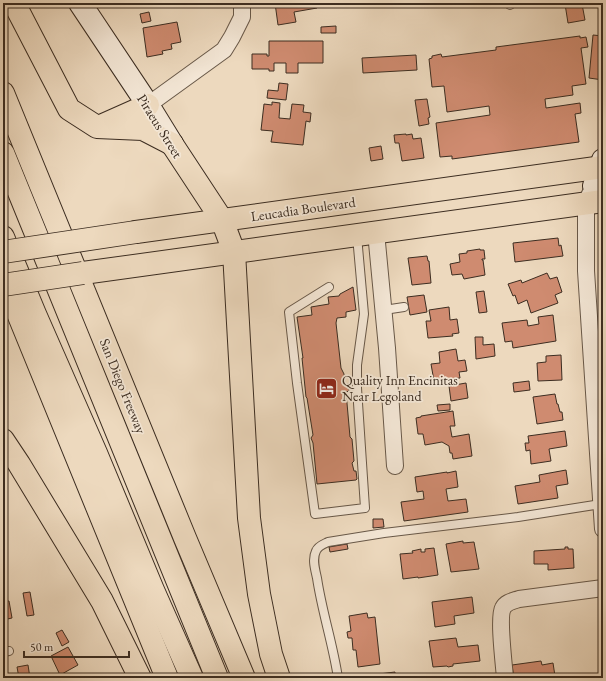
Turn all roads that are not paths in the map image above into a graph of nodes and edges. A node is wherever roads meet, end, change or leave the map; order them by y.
1 (14, 3) edge
2 (80, 3) edge
3 (242, 3) edge
4 (3, 93) edge
5 (148, 106) junction
6 (97, 127) junction
7 (172, 144) junction
8 (3, 153) edge
9 (598, 181) edge
10 (222, 220) junction
11 (367, 234) junction
12 (3, 237) edge
13 (3, 252) edge
14 (234, 252) junction
15 (3, 278) edge
16 (3, 285) edge
17 (330, 287) dead end
18 (404, 307) dead end
19 (384, 310) junction
20 (3, 440) edge
21 (395, 466) dead end
22 (601, 504) junction
23 (603, 529) edge
24 (603, 588) edge
25 (140, 678) edge
26 (167, 678) edge
27 (192, 678) edge
28 (217, 678) edge
29 (244, 678) edge
30 (279, 678) edge
31 (338, 678) edge
32 (505, 678) edge

1 - 6 main road
2 - 5 main road, Piraeus Street
3 - 5 street
4 - 29 main road, San Diego Freeway
5 - 6 main road
5 - 7 main road, Piraeus Street
6 - 7 main road
7 - 10 main road, Piraeus Street
8 - 28 main road
9 - 10 main road, Leucadia Boulevard
9 - 11 main road
9 - 22 street
10 - 13 main road, Leucadia Boulevard, bridge
10 - 14 main road, Piraeus Street
11 - 14 main road
11 - 17 lane
11 - 19 street
12 - 27 main road
14 - 16 main road, bridge
14 - 30 main road, Piraeus Street
15 - 26 main road
18 - 19 lane
19 - 21 street
20 - 25 main road
22 - 23 street
22 - 31 lane
24 - 32 street

